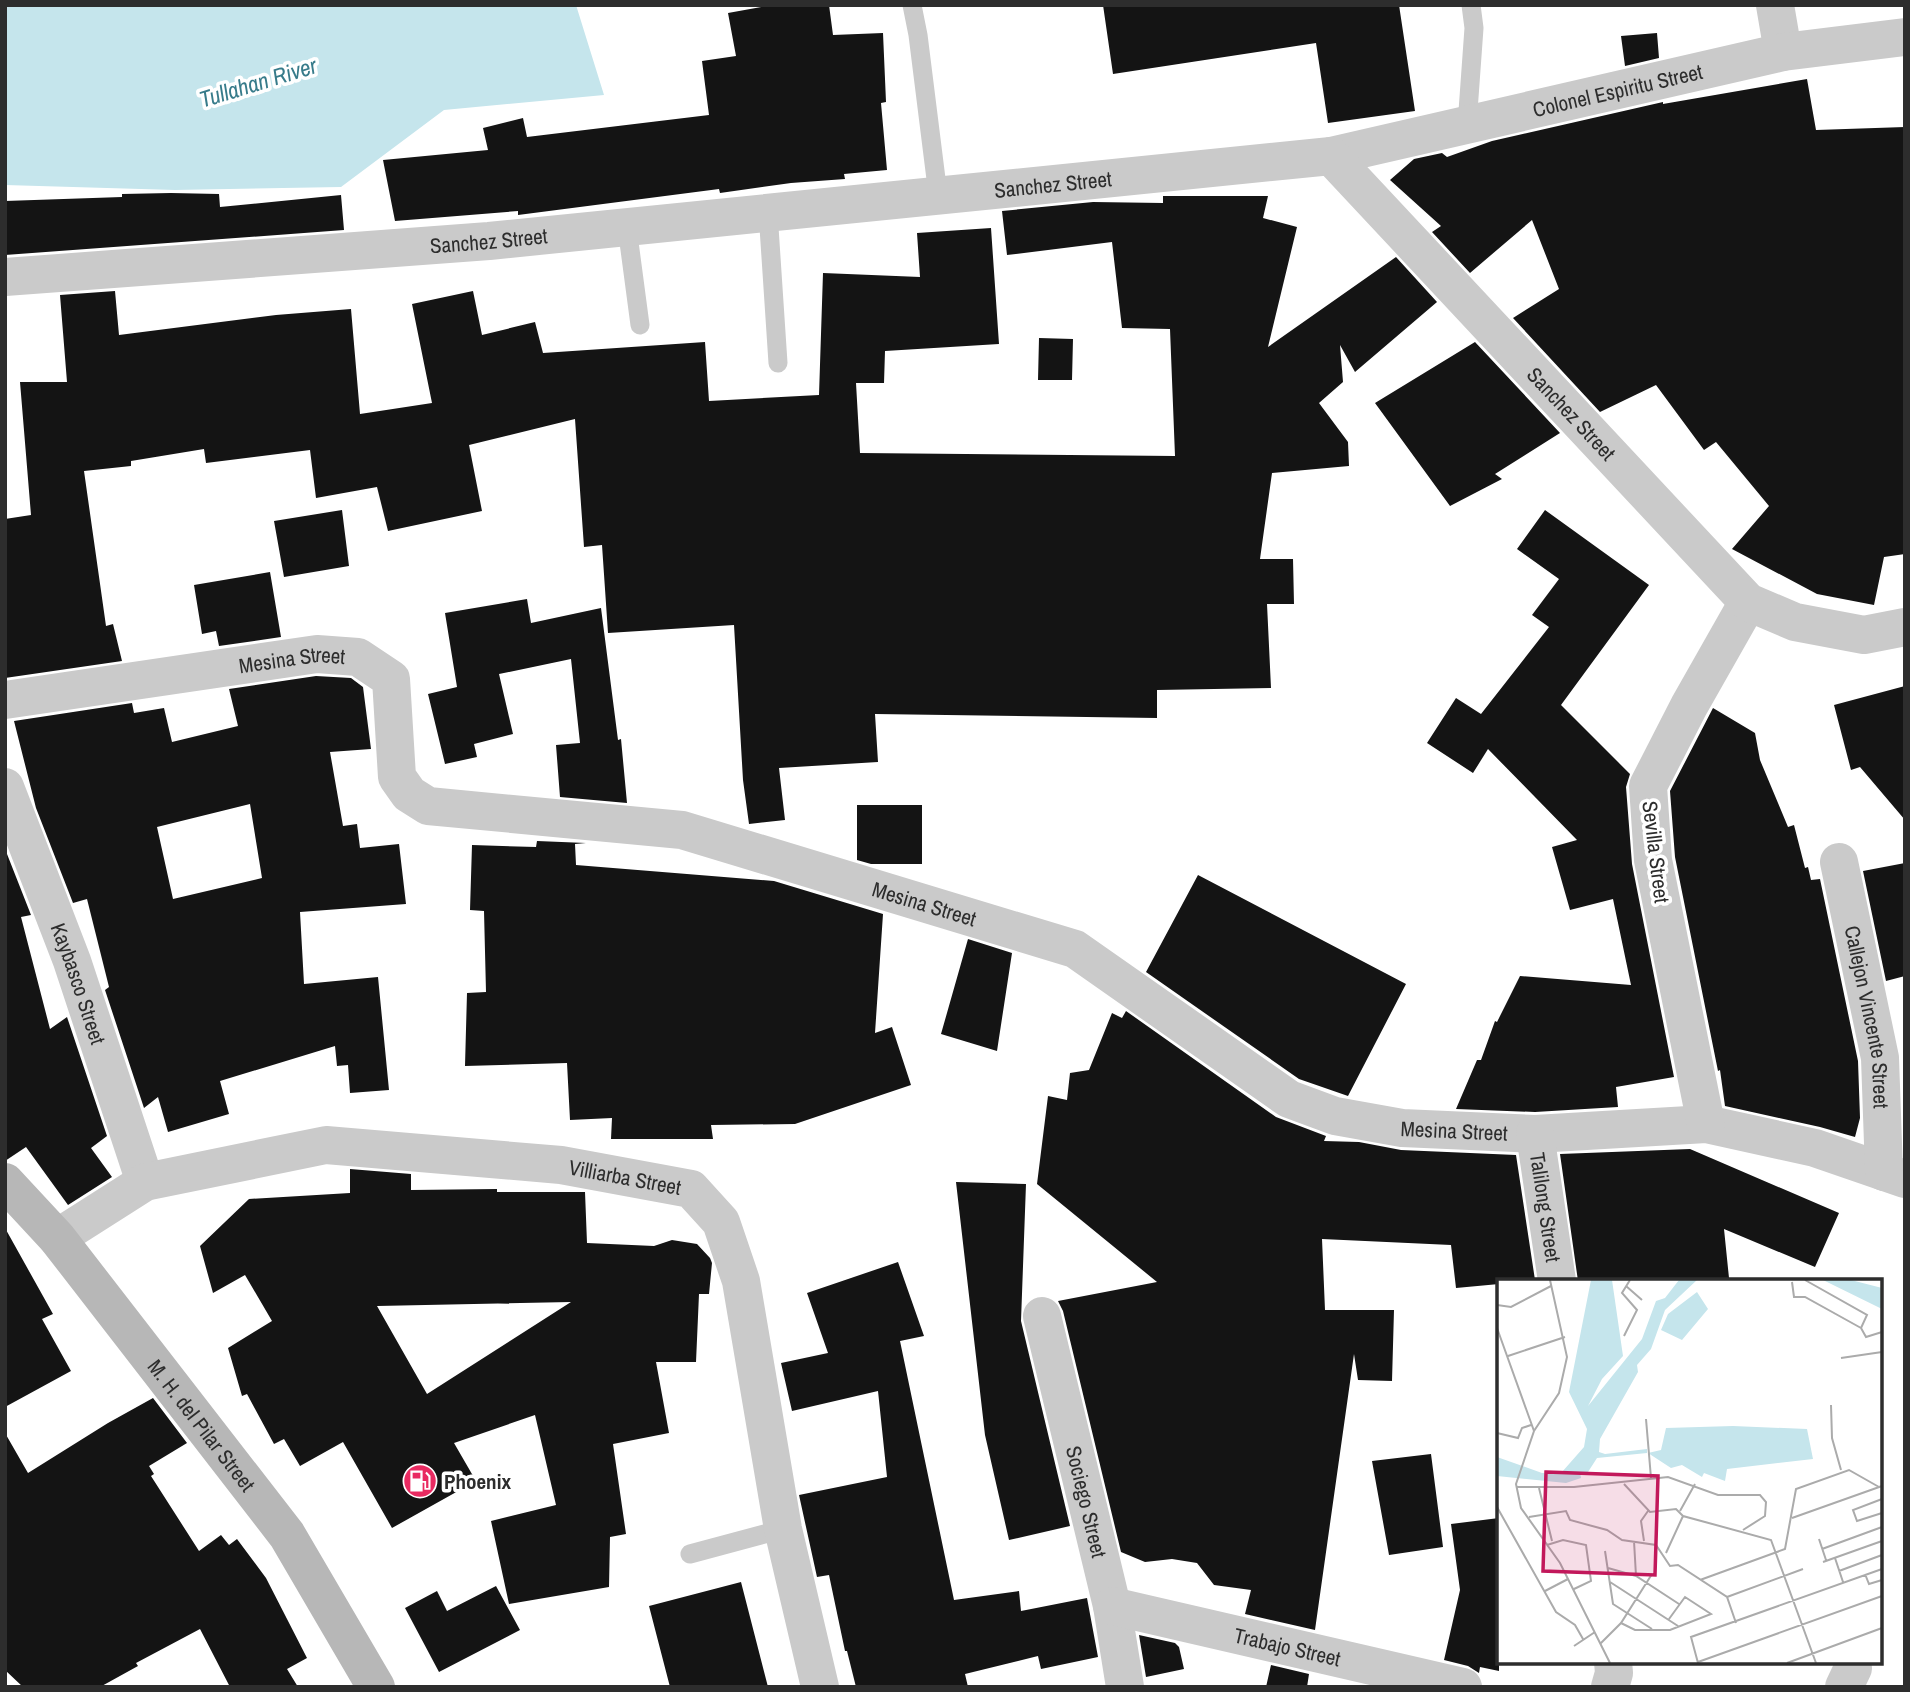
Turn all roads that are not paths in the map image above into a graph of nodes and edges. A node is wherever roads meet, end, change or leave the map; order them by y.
1 (912, 5) edge
2 (1471, 5) edge
3 (1775, 5) edge
4 (1905, 37) edge
5 (1783, 52) junction
6 (1467, 125) junction
7 (1331, 156) junction
8 (938, 195) junction
9 (768, 212) junction
10 (626, 227) junction
11 (5, 277) edge
12 (640, 325) dead end
13 (778, 363) dead end
14 (1748, 602) junction
15 (1905, 627) edge
16 (5, 700) edge
17 (5, 788) edge
18 (1839, 862) dead end
19 (1706, 1124) junction
20 (1535, 1134) junction
21 (1895, 1176) edge
22 (5, 1182) edge
23 (145, 1182) junction
24 (57, 1238) junction
25 (1556, 1279) edge
26 (1042, 1316) dead end
27 (783, 1529) junction
28 (690, 1554) dead end
29 (1112, 1606) junction
30 (1613, 1664) edge
31 (376, 1687) edge
32 (820, 1687) edge
33 (1125, 1687) edge
34 (1463, 1687) edge
35 (1610, 1687) edge

1 - 8 lane
2 - 6 lane
3 - 5 street
4 - 5 street, Colonel Espiritu Street
5 - 6 street, Colonel Espiritu Street
6 - 7 street, Colonel Espiritu Street
7 - 8 street, Sanchez Street
7 - 14 street, Sanchez Street
8 - 9 street, Sanchez Street
9 - 10 street, Sanchez Street
9 - 13 lane
10 - 11 street, Sanchez Street
10 - 12 lane
14 - 15 street, Sanchez Street
14 - 19 street, Sevilla Street
16 - 20 street, Mesina Street
17 - 23 street, Kaybasco Street
18 - 21 street, Callejon Vincente Street
19 - 20 street, Mesina Street
19 - 21 street, Mesina Street
20 - 25 street, Talilong Street
22 - 24 main road, M. H. del Pilar Street
23 - 24 street, Villiarba Street
23 - 27 street, Villiarba Street
24 - 31 main road, M. H. del Pilar Street
26 - 29 street, Sociego Street
27 - 28 lane
27 - 32 street, Villiarba Street
29 - 33 street, Sociego Street
29 - 34 street, Trabajo Street
30 - 35 street

